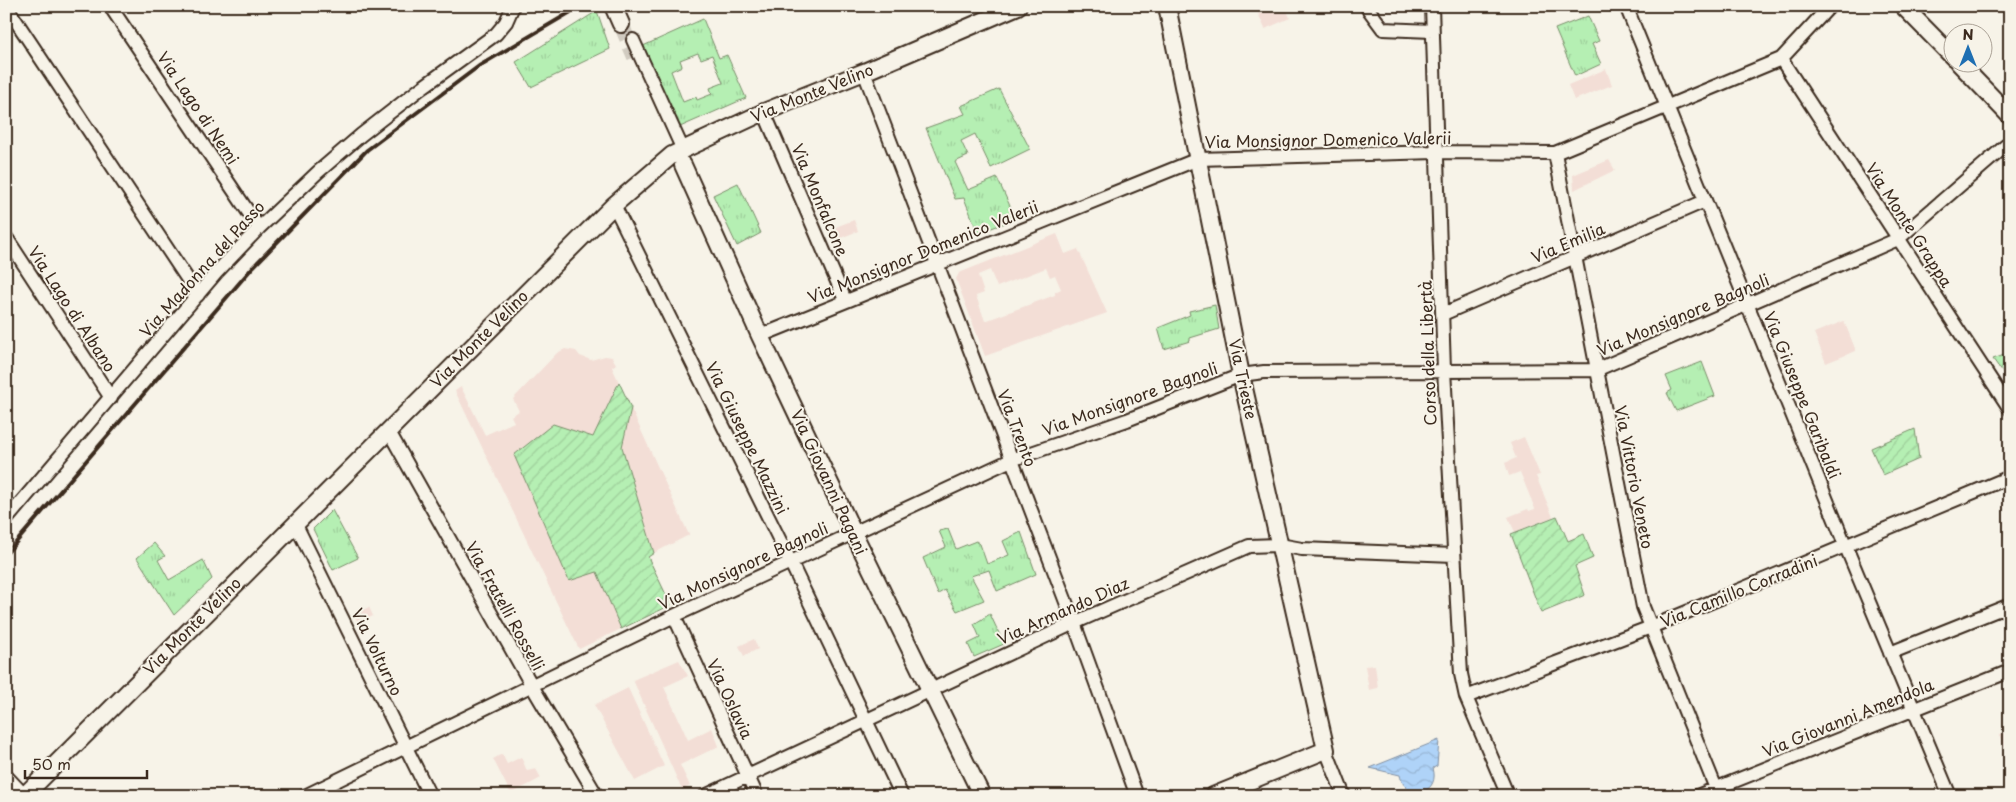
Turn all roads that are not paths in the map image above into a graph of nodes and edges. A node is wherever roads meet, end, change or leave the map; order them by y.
1 (6, 6) edge
2 (110, 6) edge
3 (513, 6) edge
4 (613, 6) edge
5 (1018, 6) edge
6 (1167, 6) edge
7 (1366, 6) edge
8 (1432, 6) edge
9 (1626, 6) edge
10 (1830, 6) edge
11 (1903, 6) edge
12 (621, 24) tunnel mouth
13 (1432, 30) junction
14 (633, 40) dead end
15 (1944, 48) edge
16 (1781, 60) junction
17 (864, 72) junction
18 (1968, 72) edge
19 (1667, 107) junction
20 (764, 112) junction
21 (2010, 116) edge
22 (2010, 142) edge
23 (1436, 152) junction
24 (1555, 153) junction
25 (683, 157) junction
26 (1198, 159) junction
27 (1706, 201) junction
28 (614, 205) junction
29 (259, 228) junction
30 (6, 237) edge
31 (1898, 239) junction
32 (1575, 258) junction
33 (938, 263) junction
34 (198, 295) junction
35 (845, 300) junction
36 (1748, 305) junction
37 (1443, 314) junction
38 (760, 336) junction
39 (1444, 370) junction
40 (1596, 370) junction
41 (1241, 375) junction
42 (111, 398) junction
43 (2010, 408) edge
44 (388, 430) junction
45 (1011, 460) junction
46 (2010, 477) edge
47 (9, 511) edge
48 (295, 523) junction
49 (853, 532) junction
50 (1280, 545) junction
51 (1846, 548) junction
52 (1454, 555) junction
53 (790, 561) junction
54 (2010, 605) edge
55 (674, 616) junction
56 (1074, 623) junction
57 (1651, 627) junction
58 (1890, 653) junction
59 (2010, 670) edge
60 (532, 686) junction
61 (930, 690) junction
62 (1466, 697) junction
63 (1914, 709) junction
64 (865, 720) junction
65 (405, 746) junction
66 (1326, 750) junction
67 (6, 776) edge
68 (748, 776) junction
69 (1718, 792) edge
70 (24, 796) edge
71 (304, 796) edge
72 (430, 796) edge
73 (597, 796) edge
74 (705, 796) edge
75 (757, 796) edge
76 (902, 796) edge
77 (982, 796) edge
78 (1137, 796) edge
79 (1213, 796) edge
80 (1344, 796) edge
81 (1508, 796) edge
82 (1697, 796) edge
83 (1950, 796) edge

1 - 34 street
2 - 29 street, Via Lago di Nemi
3 - 29 street, Via Madonna del Passo
4 - 12 street
5 - 17 street, Via Monte Velino
6 - 26 street, Via Trieste
7 - 13 street
8 - 13 street, Corso della Libertà
9 - 19 street, Via Giuseppe Garibaldi
10 - 16 street, Via Monsignor Domenico Valerii
11 - 15 street
13 - 23 street, Corso della Libertà
14 - 25 street
16 - 19 street, Via Monsignor Domenico Valerii
16 - 31 street, Via Monte Grappa
17 - 20 street, Via Monte Velino
17 - 33 street, Via Trento
18 - 21 street
19 - 24 street, Via Monsignor Domenico Valerii
19 - 27 street, Via Giuseppe Garibaldi
20 - 25 street, Via Monte Velino
20 - 35 street, Via Monfalcone
22 - 31 street, Via Monsignore Bagnoli
23 - 24 street, Via Monsignor Domenico Valerii
23 - 26 street, Via Monsignor Domenico Valerii
23 - 37 street, Corso della Libertà
24 - 32 street, Via Vittorio Veneto
25 - 28 street, Via Monte Velino
25 - 38 street, Via Giovanni Pagani
26 - 33 street, Via Monsignor Domenico Valerii
26 - 41 street, Via Trieste
27 - 32 street, Via Emilia
27 - 36 street, Via Giuseppe Garibaldi
28 - 44 street, Via Monte Velino
28 - 53 street, Via Giuseppe Mazzini
29 - 34 street, Via Madonna del Passo
30 - 42 street, Via Lago di Albano
31 - 36 street, Via Monsignore Bagnoli
31 - 43 street, Via Monte Grappa
32 - 37 street, Via Emilia
32 - 40 street, Via Vittorio Veneto
33 - 35 street, Via Monsignor Domenico Valerii
33 - 45 street, Via Trento
34 - 42 street, Via Madonna del Passo
35 - 38 street, Via Monsignor Domenico Valerii
36 - 40 street, Via Monsignore Bagnoli
36 - 51 street, Via Giuseppe Garibaldi
37 - 39 street, Corso della Libertà
38 - 49 street, Via Giovanni Pagani
39 - 40 street, Via Monsignore Bagnoli
39 - 41 street, Via Monsignore Bagnoli
39 - 52 street, Corso della Libertà
40 - 57 street, Via Vittorio Veneto
41 - 45 street, Via Monsignore Bagnoli
41 - 50 street, Via Trieste
42 - 47 street, Via Madonna del Passo
44 - 48 street, Via Monte Velino
44 - 60 street, Via Fratelli Rosselli
45 - 49 street, Via Monsignore Bagnoli
45 - 56 street, Via Trento
46 - 51 street, Via Camillo Corradini
48 - 65 street, Via Volturno
48 - 70 street, Via Monte Velino
49 - 53 street, Via Monsignore Bagnoli
49 - 61 street, Via Giovanni Pagani
50 - 52 street, Via Armando Diaz
50 - 56 street, Via Armando Diaz
50 - 66 street, Via Trieste
51 - 57 street, Via Camillo Corradini
51 - 58 street, Via Giuseppe Garibaldi
52 - 62 street, Corso della Libertà
53 - 55 street, Via Monsignore Bagnoli
53 - 64 street, Via Giuseppe Mazzini
54 - 58 street
55 - 60 street, Via Monsignore Bagnoli
55 - 68 street, Via Oslavia
56 - 61 street, Via Armando Diaz
56 - 78 street, Via Trento
57 - 62 street, Via Camillo Corradini
57 - 69 street, Via Vittorio Veneto
58 - 63 street, Via Giuseppe Garibaldi
59 - 63 street, Via Giovanni Amendola
60 - 65 street, Via Monsignore Bagnoli
60 - 73 street, Via Fratelli Rosselli
61 - 64 street, Via Armando Diaz
61 - 77 street, Via Giovanni Pagani
62 - 81 street, Corso della Libertà
63 - 69 street, Via Giovanni Amendola
63 - 83 street, Via Giuseppe Garibaldi
64 - 68 street, Via Armando Diaz
64 - 76 street, Via Giuseppe Mazzini
65 - 71 street, Via Monsignore Bagnoli
65 - 72 street, Via Volturno
66 - 79 street
66 - 80 street
67 - 70 street
68 - 74 street, Via Armando Diaz
68 - 75 street, Via Oslavia
69 - 82 street, Via Giovanni Amendola

